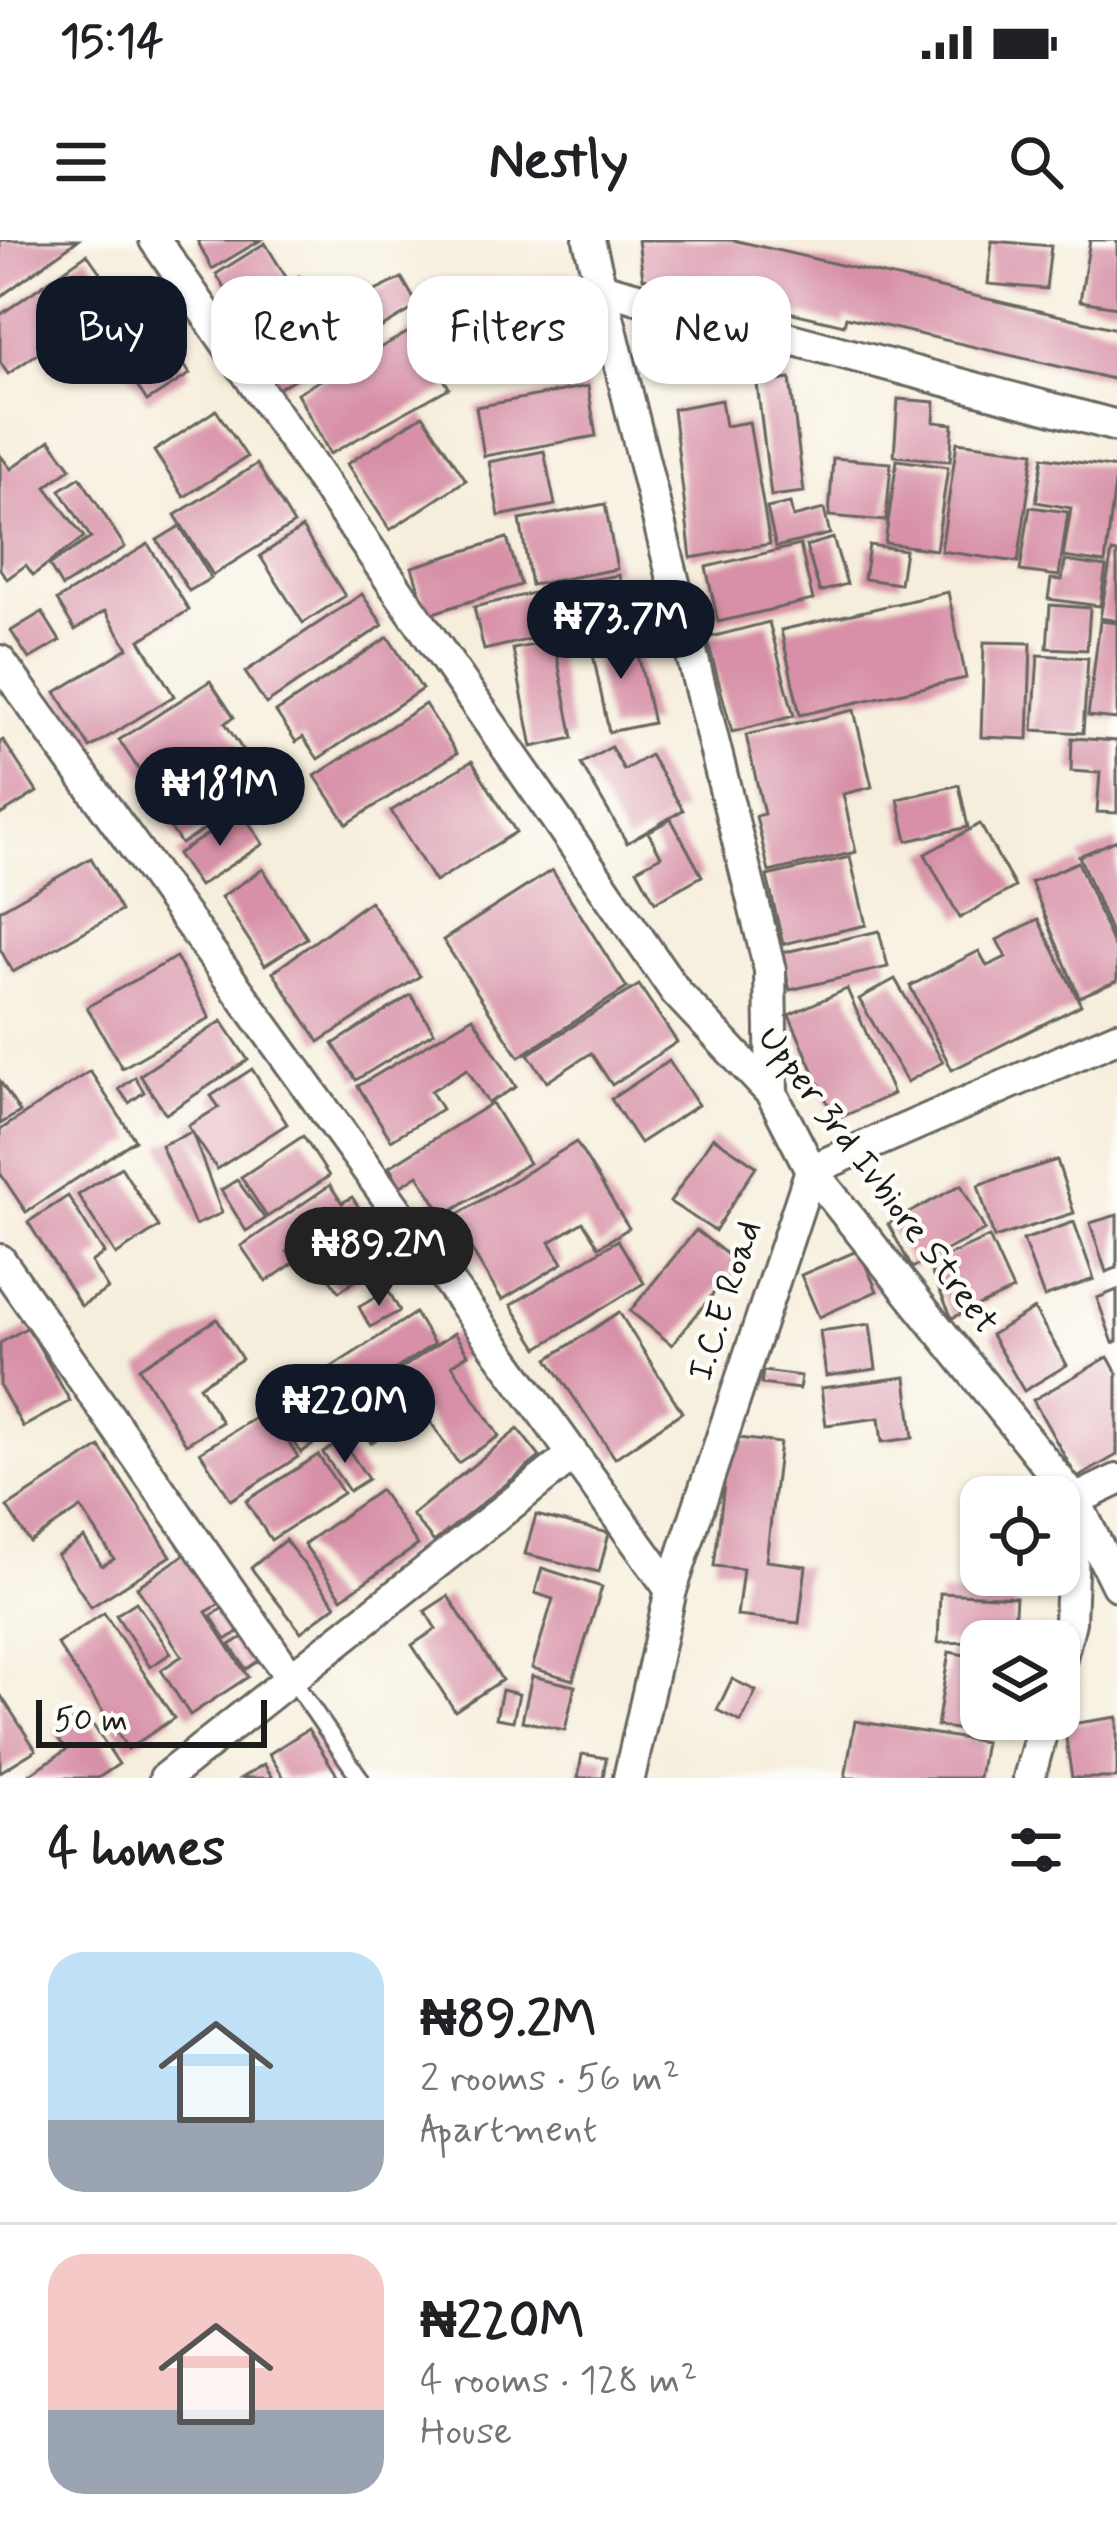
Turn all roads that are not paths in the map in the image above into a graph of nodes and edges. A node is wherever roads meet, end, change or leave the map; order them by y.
1 (154, 240) edge
2 (589, 240) edge
3 (597, 276) edge
4 (608, 290) edge
5 (608, 320) edge
6 (1117, 426) edge
7 (0, 661) edge
8 (1117, 1037) edge
9 (772, 1094) junction
10 (811, 1170) junction
11 (0, 1260) edge
12 (573, 1455) junction
13 (1057, 1476) edge
14 (1117, 1480) edge
15 (1080, 1498) edge
16 (1080, 1508) edge
17 (1117, 1585) edge
18 (671, 1590) junction
19 (291, 1678) junction
20 (1039, 1740) edge
21 (165, 1778) edge
22 (360, 1778) edge
23 (628, 1778) edge
24 (1029, 1778) edge

1 - 9 street, Upper 3rd Ivbiore Street
2 - 3 street
4 - 6 street
5 - 9 street
7 - 12 street
8 - 10 street
9 - 10 street, Upper 3rd Ivbiore Street
10 - 13 street, Upper 3rd Ivbiore Street
10 - 18 street, I.C.E Road
11 - 19 street
12 - 18 street
12 - 19 street
14 - 15 street
16 - 17 street, Upper 3rd Ivbiore Street
18 - 23 street, I.C.E Road
19 - 21 street
19 - 22 lane
20 - 24 street

